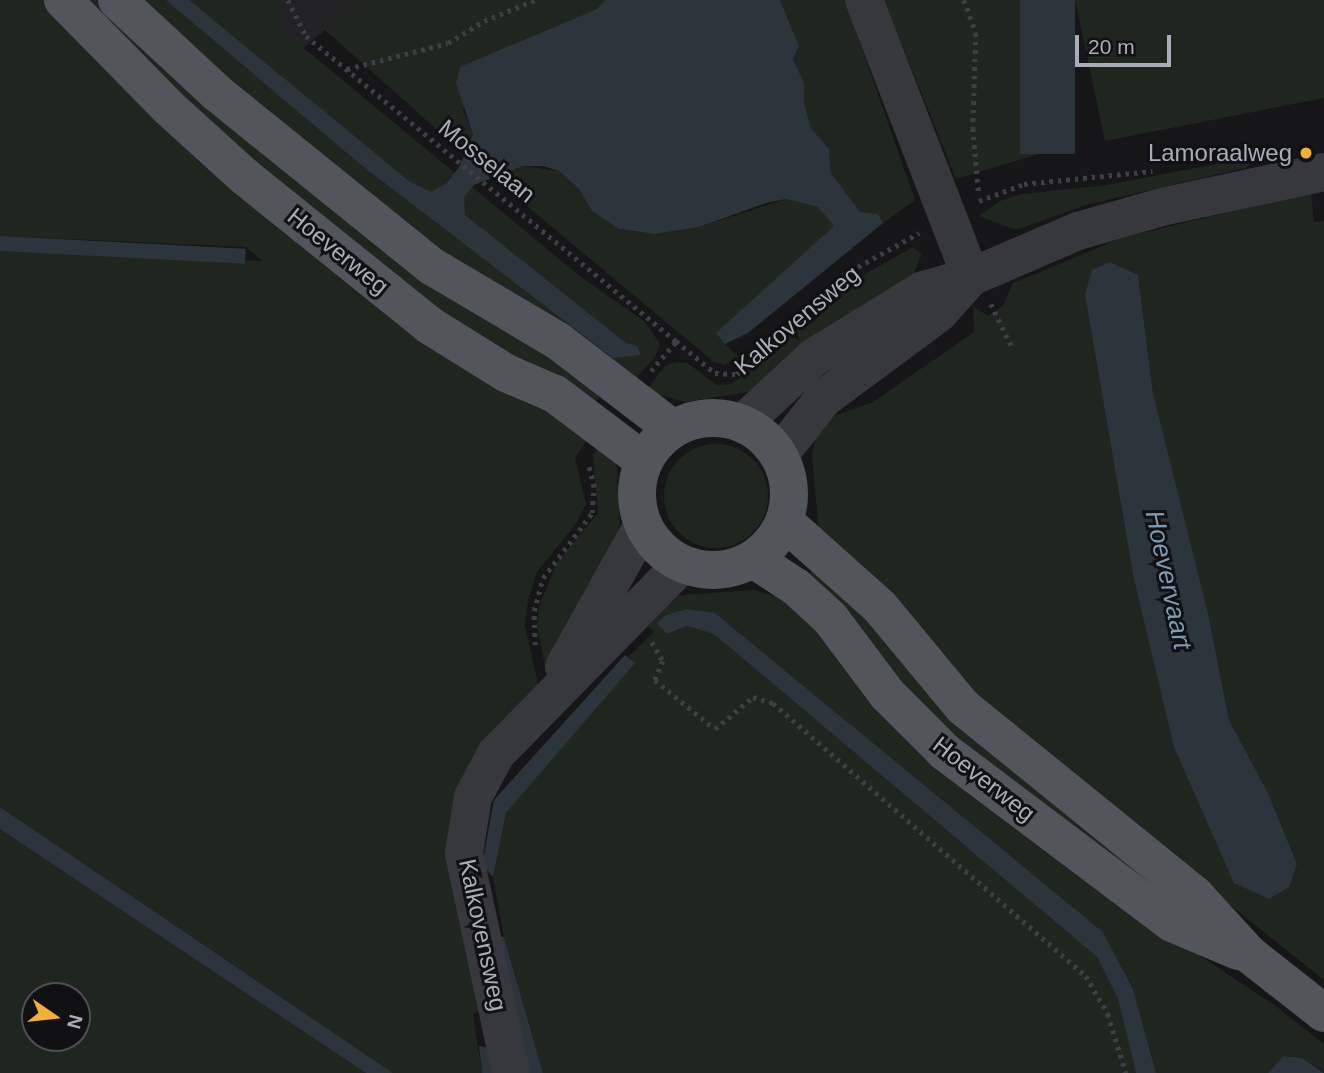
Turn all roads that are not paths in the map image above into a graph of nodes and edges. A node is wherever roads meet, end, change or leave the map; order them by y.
1 (63, 0) edge
2 (117, 0) edge
3 (864, 0) edge
4 (1324, 172) edge
5 (971, 277) junction
6 (743, 424) junction
7 (673, 429) junction
8 (779, 454) junction
9 (644, 461) junction
10 (785, 522) junction
11 (643, 525) junction
12 (753, 559) junction
13 (682, 564) junction
14 (551, 701) junction
15 (1250, 955) junction
16 (1324, 1013) edge
17 (512, 1073) edge

1 - 9 main road, Hoeverweg
2 - 7 main road, Hoeverweg
3 - 5 street
4 - 5 street, Kalkovensweg
5 - 6 street, Kalkovensweg
5 - 8 street, Kalkovensweg
6 - 7 main road
6 - 8 main road
7 - 9 main road
8 - 10 main road
9 - 11 main road
10 - 12 main road
10 - 15 main road, Hoeverweg
11 - 13 main road
11 - 14 street, Kalkovensweg
12 - 13 main road
12 - 15 main road, Hoeverweg
13 - 14 street, Kalkovensweg
14 - 17 street, Kalkovensweg
15 - 16 main road, Hoeverweg

